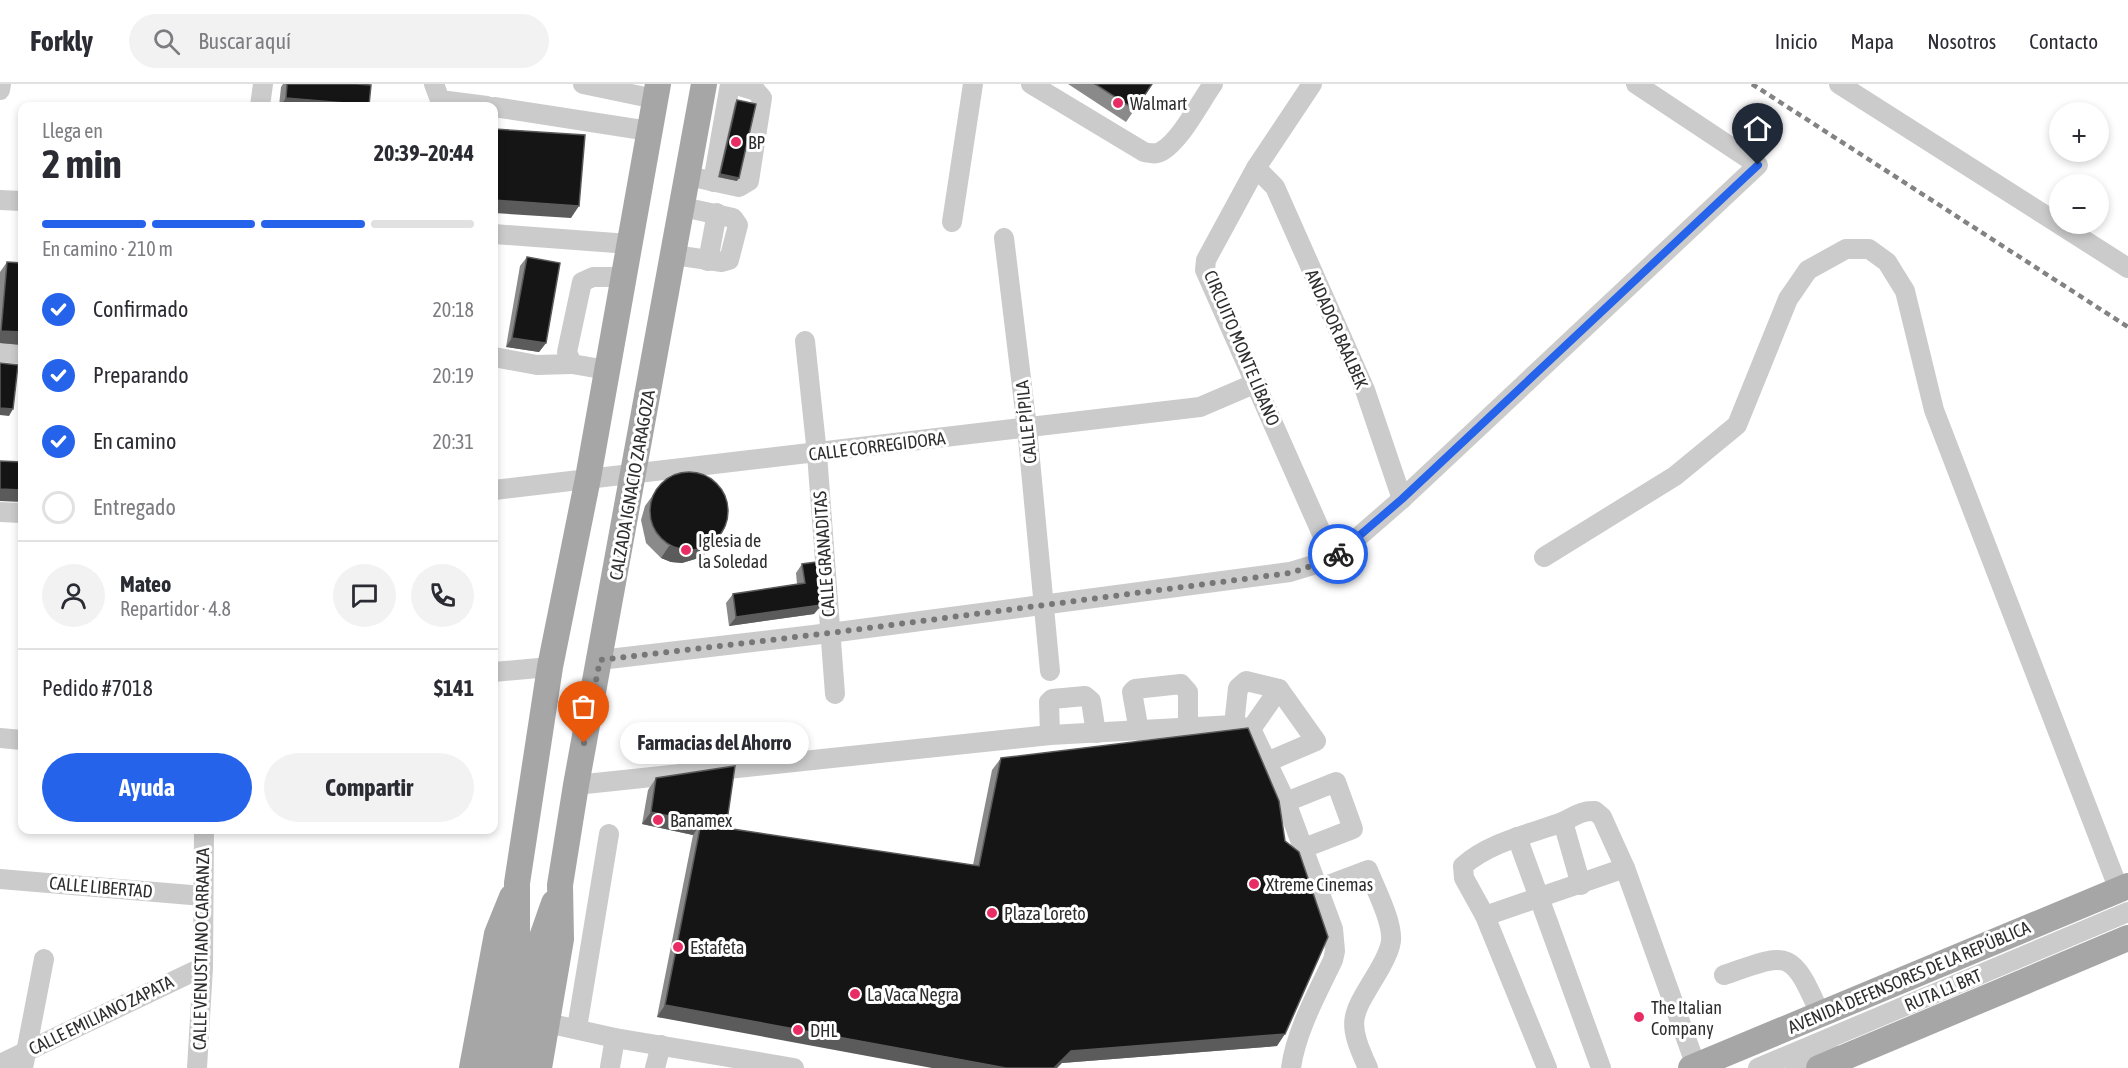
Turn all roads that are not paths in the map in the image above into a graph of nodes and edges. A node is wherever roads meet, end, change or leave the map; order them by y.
1 (1, 84) edge
2 (263, 84) edge
3 (434, 84) edge
4 (583, 84) edge
5 (704, 84) edge
6 (731, 84) edge
7 (973, 84) edge
8 (1031, 84) edge
9 (1213, 84) edge
10 (1312, 84) edge
11 (1636, 84) edge
12 (1839, 84) edge
13 (0, 90) edge
14 (656, 92) edge
15 (261, 102) edge
16 (456, 102) edge
17 (498, 108) edge
18 (649, 130) junction
19 (1256, 168) junction
20 (688, 176) junction
21 (713, 182) junction
22 (0, 200) edge
23 (18, 201) edge
24 (683, 207) junction
25 (952, 222) dead end
26 (498, 234) edge
27 (1004, 238) dead end
28 (629, 244) junction
29 (674, 255) junction
30 (2128, 268) edge
31 (623, 277) junction
32 (805, 341) dead end
33 (0, 352) edge
34 (18, 354) edge
35 (498, 358) edge
36 (572, 364) junction
37 (606, 370) junction
38 (1256, 383) junction
39 (1027, 428) junction
40 (817, 454) junction
41 (633, 475) junction
42 (588, 478) junction
43 (498, 489) edge
44 (1402, 499) junction
45 (0, 512) edge
46 (18, 513) edge
47 (1544, 557) dead end
48 (1333, 559) junction
49 (1043, 606) junction
50 (830, 633) junction
51 (600, 660) junction
52 (550, 666) junction
53 (1050, 671) dead end
54 (498, 672) edge
55 (1279, 689) junction
56 (835, 694) dead end
57 (1243, 727) junction
58 (1188, 729) junction
59 (1139, 731) junction
60 (1096, 733) junction
61 (1050, 735) junction
62 (0, 738) edge
63 (18, 740) edge
64 (1267, 762) junction
65 (576, 785) junction
66 (1286, 802) junction
67 (1563, 822) junction
68 (204, 834) edge
69 (609, 834) dead end
70 (1517, 837) junction
71 (1304, 848) junction
72 (1625, 868) junction
73 (0, 879) edge
74 (518, 883) junction
75 (560, 885) junction
76 (1581, 885) junction
77 (1320, 888) junction
78 (203, 896) junction
79 (2125, 896) edge
80 (1541, 899) junction
81 (1485, 916) junction
82 (2128, 928) edge
83 (2128, 938) edge
84 (44, 959) dead end
85 (203, 967) junction
86 (1724, 975) dead end
87 (1820, 1014) junction
88 (547, 1023) junction
89 (577, 1028) junction
90 (615, 1038) junction
91 (660, 1045) junction
92 (25, 1059) edge
93 (706, 1061) edge
94 (512, 1062) edge
95 (0, 1064) edge
96 (750, 1064) edge
97 (610, 1067) edge
98 (1693, 1067) edge
99 (197, 1068) edge
100 (472, 1068) edge
101 (655, 1068) edge
102 (793, 1068) edge
103 (1291, 1068) edge
104 (1368, 1068) edge
105 (1547, 1068) edge
106 (1601, 1068) edge
107 (1758, 1068) edge
108 (1795, 1068) edge
109 (1819, 1068) edge

1 - 13 street
2 - 15 street
3 - 16 street
4 - 14 street
5 - 20 main road, CALZADA IGNACIO ZARAGOZA
6 - 21 street
6 - 21 street
7 - 25 street
8 - 9 street
10 - 19 street, CIRCUITO MONTE LÍBANO
11 - 44 street
12 - 30 street
14 - 18 main road
17 - 18 street
18 - 28 main road
19 - 38 street, CIRCUITO MONTE LÍBANO
19 - 44 street, ANDADOR BAALBEK
20 - 21 street
20 - 24 main road, CALZADA IGNACIO ZARAGOZA
22 - 23 street
24 - 29 main road, CALZADA IGNACIO ZARAGOZA
24 - 29 street
26 - 28 street
27 - 39 street, CALLE PÍPILA
28 - 31 main road
29 - 41 main road, CALZADA IGNACIO ZARAGOZA
31 - 36 street
31 - 37 main road
32 - 40 street, CALLE GRANADITAS
33 - 34 street
35 - 36 street
36 - 37 street
37 - 42 main road
38 - 39 street, CALLE CORREGIDORA
38 - 48 street, CIRCUITO MONTE LÍBANO
39 - 40 street, CALLE CORREGIDORA
39 - 49 street, CALLE PÍPILA
40 - 41 street, CALLE CORREGIDORA
40 - 50 street, CALLE GRANADITAS
41 - 42 street, CALLE CORREGIDORA
41 - 51 main road, CALZADA IGNACIO ZARAGOZA
42 - 43 street, CALLE CORREGIDORA
42 - 52 main road
44 - 48 street
45 - 46 street
47 - 79 street
48 - 49 street
49 - 50 street
49 - 53 street, CALLE PÍPILA
50 - 51 street
50 - 56 street, CALLE GRANADITAS
51 - 65 main road, CALZADA IGNACIO ZARAGOZA
52 - 54 street
52 - 74 main road
55 - 57 street
55 - 57 street
55 - 64 street
57 - 58 street
57 - 64 street
58 - 59 street
58 - 59 street
59 - 60 street
60 - 61 street
60 - 61 street
61 - 65 street
62 - 63 street
64 - 66 street
65 - 75 main road, CALZADA IGNACIO ZARAGOZA
66 - 71 street
66 - 71 street
67 - 70 street
67 - 72 street
67 - 76 street
68 - 78 street, CALLE VENUSTIANO CARRANZA
69 - 89 street
70 - 80 street
70 - 81 street
71 - 77 street
72 - 76 street
72 - 98 street
73 - 78 street, CALLE LIBERTAD
74 - 94 main road
74 - 100 main road
75 - 88 main road, CALZADA IGNACIO ZARAGOZA
75 - 94 main road, CALZADA IGNACIO ZARAGOZA
76 - 80 street
77 - 103 street
77 - 104 street
78 - 85 street, CALLE VENUSTIANO CARRANZA
79 - 87 main road, AVENIDA DEFENSORES DE LA REPÚBLICA
79 - 107 street, RUTA L1 BRT
80 - 81 street
80 - 106 street
81 - 105 street
82 - 108 street, RUTA L1 BRT
83 - 109 main road
84 - 92 street
85 - 92 street, CALLE EMILIANO ZAPATA
85 - 99 street, CALLE VENUSTIANO CARRANZA
86 - 87 street
87 - 98 main road, AVENIDA DEFENSORES DE LA REPÚBLICA
88 - 89 street
88 - 94 main road, CALZADA IGNACIO ZARAGOZA
89 - 90 street
90 - 91 street
90 - 97 street
91 - 93 street
91 - 101 street
92 - 95 street, CALLE EMILIANO ZAPATA
93 - 96 street
96 - 102 street

